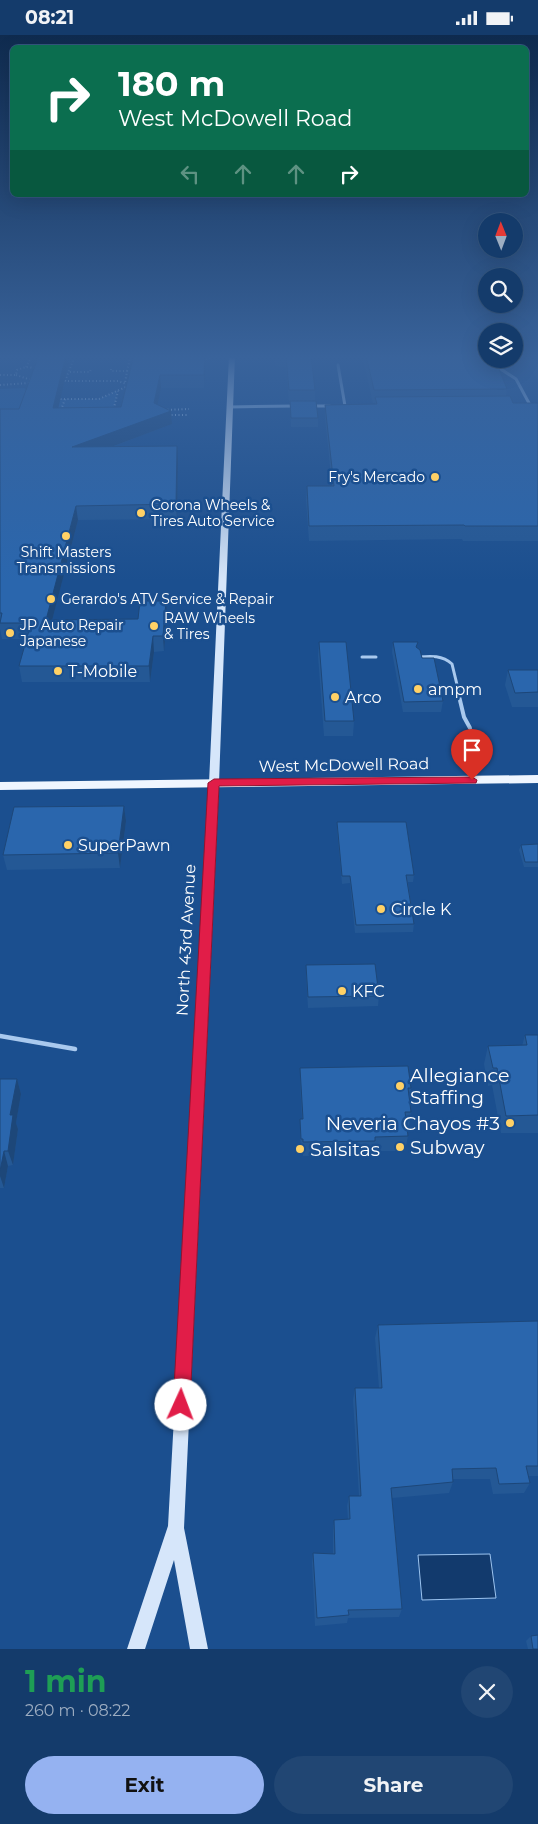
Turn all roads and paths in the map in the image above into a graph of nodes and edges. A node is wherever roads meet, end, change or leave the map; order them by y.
1 (228, 430) edge
2 (362, 657) dead end
3 (376, 657) dead end
4 (418, 657) edge
5 (470, 728) dead end
6 (538, 779) edge
7 (214, 783) junction
8 (0, 786) edge
9 (0, 1036) edge
10 (75, 1049) dead end
11 (176, 1528) junction
12 (136, 1649) edge
13 (199, 1649) edge

1 - 7 main road, North 43rd Avenue
2 - 3 lane
4 - 5 lane
6 - 7 main road, West McDowell Road
7 - 8 main road, West McDowell Road
7 - 11 main road, North 43rd Avenue
9 - 10 lane
11 - 12 main road, North 43rd Avenue
11 - 13 main road, North 43rd Avenue

